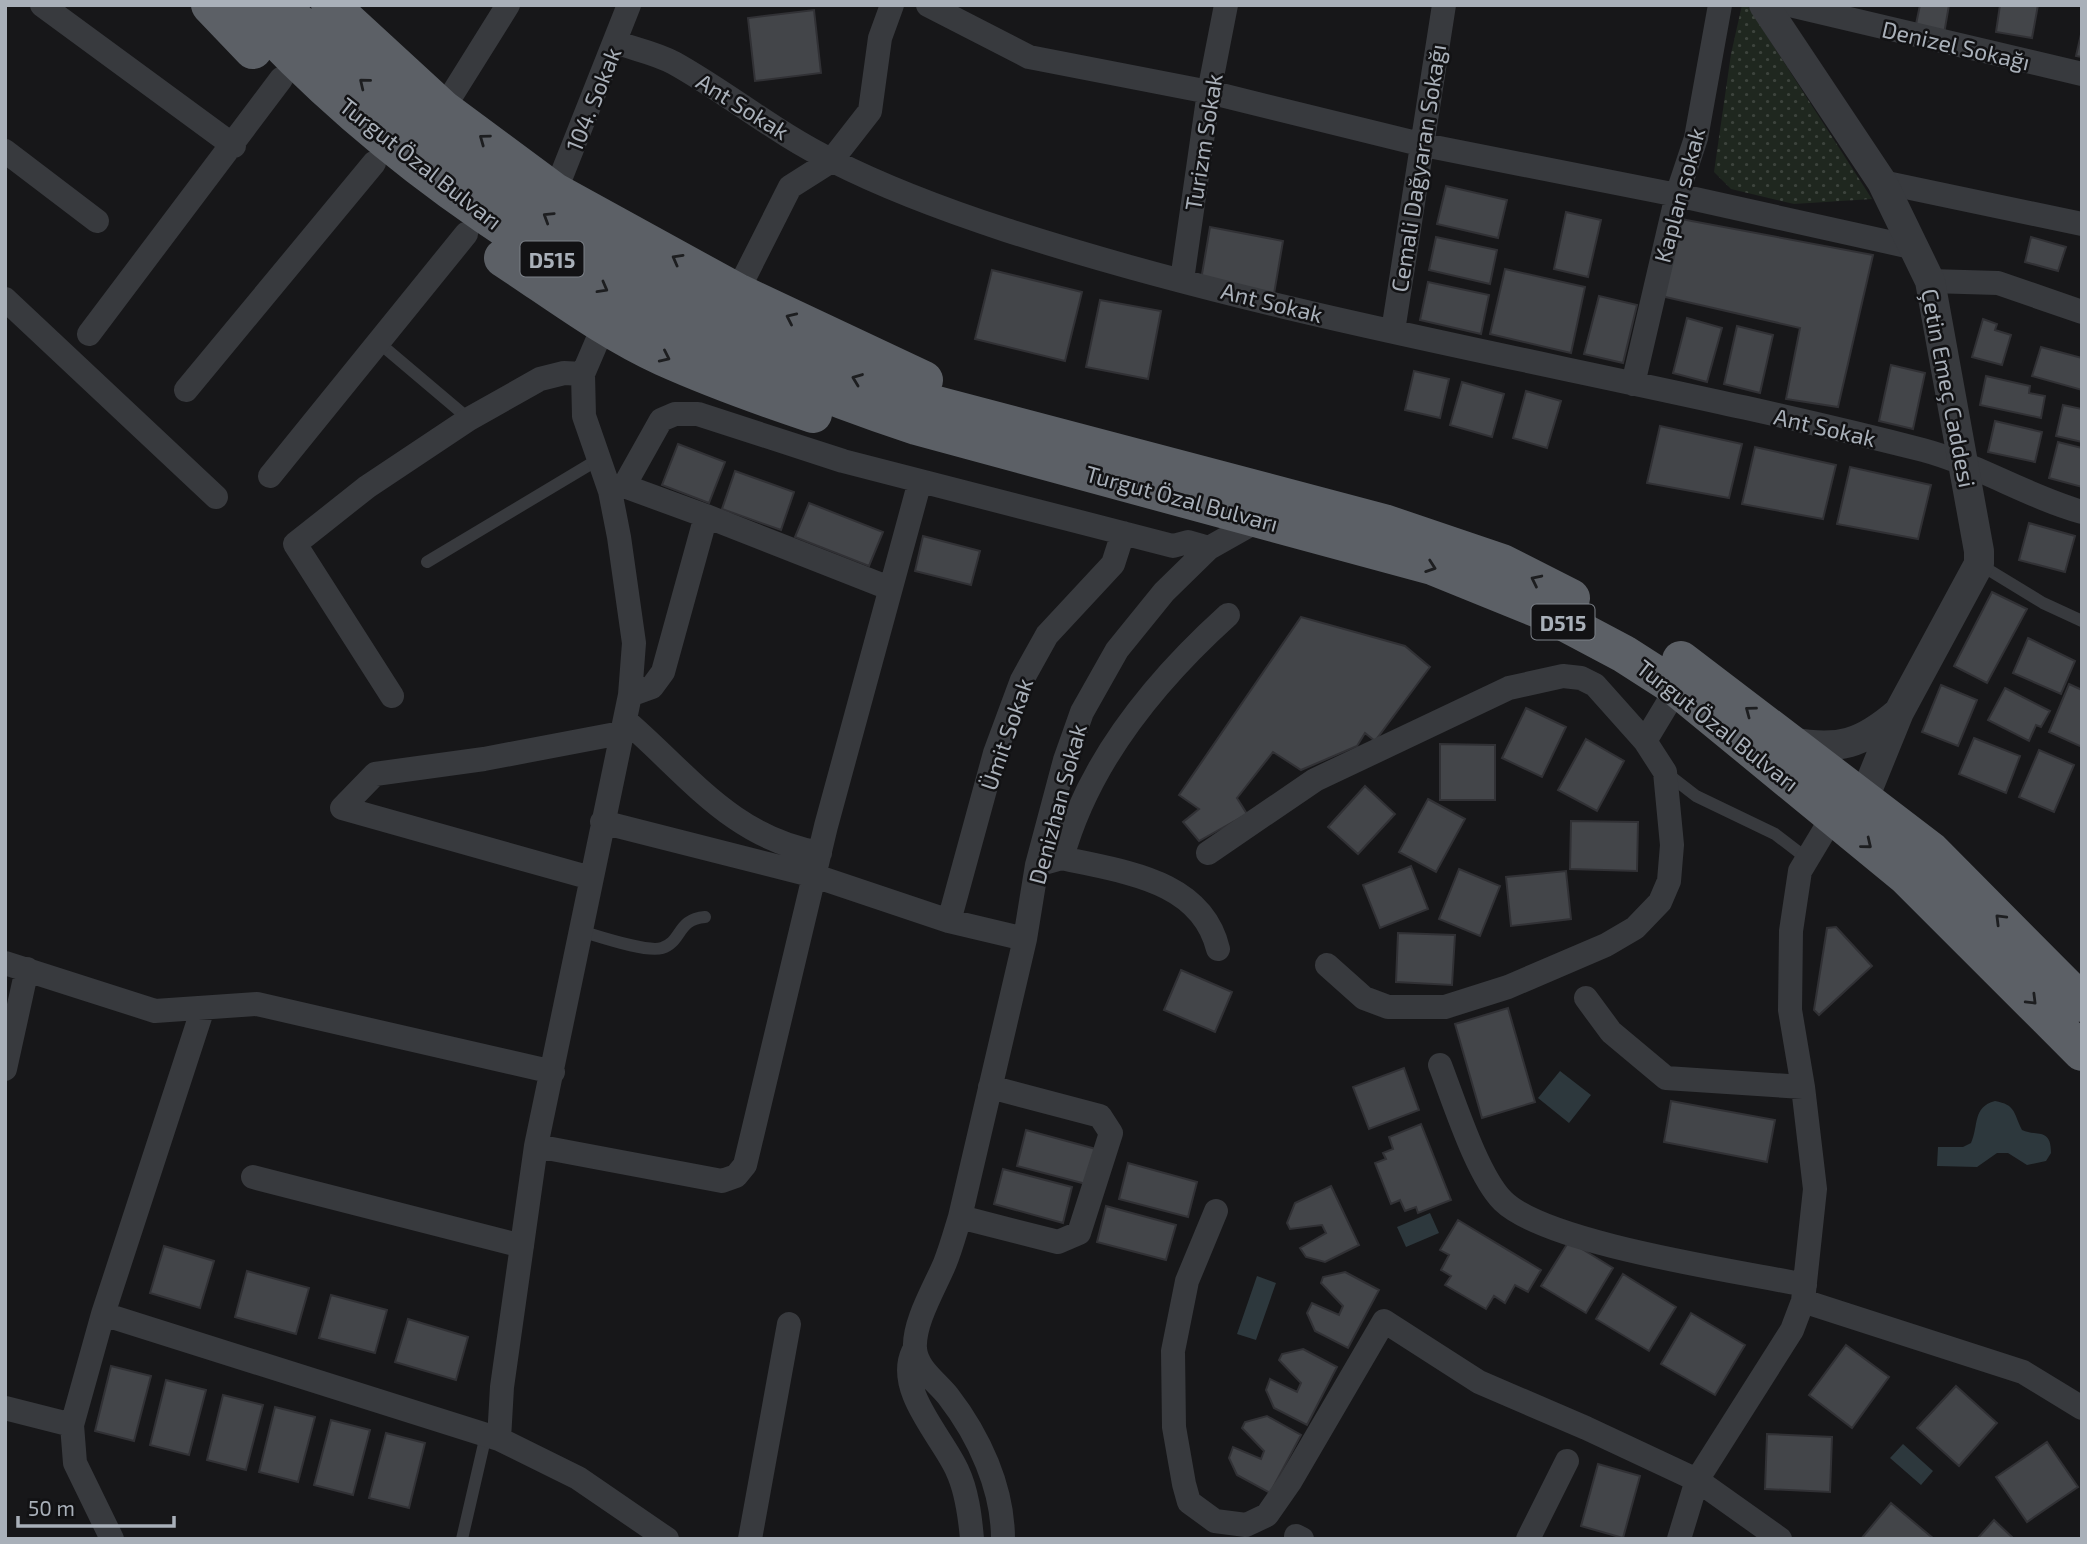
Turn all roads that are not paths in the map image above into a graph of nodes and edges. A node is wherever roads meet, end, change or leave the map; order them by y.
1 (42, 5) edge
2 (210, 5) edge
3 (243, 5) edge
4 (281, 5) edge
5 (330, 5) edge
6 (508, 5) edge
7 (629, 5) edge
8 (892, 5) edge
9 (928, 5) edge
10 (1226, 5) edge
11 (1444, 5) edge
12 (1720, 5) edge
13 (1764, 5) edge
14 (1790, 5) edge
15 (615, 42) junction
16 (2082, 74) edge
17 (281, 79) junction
18 (1209, 92) junction
19 (443, 109) junction
20 (1424, 145) junction
21 (234, 146) junction
22 (5, 151) edge
23 (831, 161) junction
24 (374, 163) junction
25 (1882, 181) junction
26 (555, 192) junction
27 (1677, 195) junction
28 (97, 221) dead end
29 (2082, 224) edge
30 (466, 234) junction
31 (1911, 247) junction
32 (1182, 279) junction
33 (1930, 281) junction
34 (737, 292) junction
35 (5, 299) edge
36 (2082, 312) edge
37 (604, 325) junction
38 (1393, 331) junction
39 (89, 334) dead end
40 (379, 342) junction
41 (583, 374) junction
42 (1633, 384) junction
43 (186, 390) dead end
44 (469, 419) junction
45 (599, 459) junction
46 (1965, 462) junction
47 (270, 476) dead end
48 (920, 481) junction
49 (617, 488) junction
50 (216, 497) dead end
51 (1182, 511) junction
52 (2082, 512) edge
53 (706, 516) junction
54 (1248, 526) junction
55 (1123, 533) junction
56 (1209, 548) junction
57 (1373, 548) junction
58 (427, 562) dead end
59 (1502, 564) junction
60 (1979, 564) junction
61 (884, 586) dead end
62 (1228, 614) dead end
63 (2082, 621) edge
64 (1677, 688) junction
65 (630, 695) junction
66 (392, 696) dead end
67 (1899, 712) junction
68 (623, 726) junction
69 (1645, 741) junction
70 (1791, 742) junction
71 (1665, 772) junction
72 (1849, 807) junction
73 (602, 822) junction
74 (1208, 853) dead end
75 (1062, 858) junction
76 (1805, 858) junction
77 (1037, 864) junction
78 (817, 865) junction
79 (590, 878) junction
80 (705, 917) dead end
81 (948, 921) junction
82 (580, 931) junction
83 (1025, 939) junction
84 (1218, 950) dead end
85 (1327, 965) dead end
86 (16, 966) edge
87 (1586, 998) dead end
88 (2082, 1003) edge
89 (203, 1008) junction
90 (2082, 1052) edge
91 (1440, 1065) dead end
92 (5, 1069) edge
93 (554, 1072) junction
94 (990, 1087) junction
95 (1803, 1087) junction
96 (536, 1146) junction
97 (253, 1177) dead end
98 (1216, 1210) dead end
99 (960, 1217) junction
100 (522, 1246) junction
101 (1804, 1293) junction
102 (103, 1314) junction
103 (789, 1324) dead end
104 (915, 1348) junction
105 (5, 1408) edge
106 (2082, 1408) edge
107 (72, 1426) junction
108 (492, 1437) junction
109 (1567, 1461) dead end
110 (1697, 1480) junction
111 (112, 1539) edge
112 (462, 1539) edge
113 (667, 1539) edge
114 (750, 1539) edge
115 (972, 1539) edge
116 (1003, 1539) edge
117 (1528, 1539) edge
118 (1679, 1539) edge
119 (1780, 1539) edge

1 - 21 street
2 - 17 highway
3 -> 57 highway, Turgut Özal Bulvarı / D515
59 -> 4 highway, Turgut Özal Bulvarı / D515
5 - 19 highway
6 - 19 street
7 - 15 street, 104. Sokak
8 - 23 street
9 - 18 street
10 - 18 street, Turizm Sokak
11 - 20 street, Cemali Dağyaran Sokağı
12 - 27 street, Kaplan sokak
13 - 25 street, Çetin Emeç Caddesi
14 - 16 street, Denizel Sokağı
15 - 23 street, Ant Sokak
15 - 26 street, 104. Sokak
17 - 21 street
17 - 24 highway
18 - 20 street
18 - 32 street, Turizm Sokak
26 -> 19 highway
20 - 27 street
20 - 38 street, Cemali Dağyaran Sokağı
21 - 39 street
22 - 28 street
23 - 32 street, Ant Sokak
23 - 34 street
24 - 30 highway
24 - 43 street
25 - 29 street
25 - 31 street, Çetin Emeç Caddesi
34 -> 26 highway
27 - 31 street
27 - 42 street, Kaplan sokak
30 - 37 highway
30 - 40 street
31 - 33 street, Çetin Emeç Caddesi
32 - 38 street, Ant Sokak
33 - 36 street
33 - 46 street, Çetin Emeç Caddesi
59 -> 34 highway
35 - 50 street
37 - 41 street
37 -> 51 highway
38 - 42 street, Ant Sokak
40 - 44 lane
40 - 47 street
41 - 44 street
41 - 45 street
42 - 46 street, Ant Sokak
44 - 66 street
45 - 49 street
45 - 58 lane
46 - 52 street, Ant Sokak
46 - 60 street, Çetin Emeç Caddesi
48 - 49 street
48 - 55 street
48 - 78 street
49 - 53 street
49 - 65 street
51 - 54 highway
51 - 56 street
53 - 61 street
53 - 65 street
54 - 56 street, Denizhan Sokak
54 - 57 highway
55 - 56 street
55 - 81 street, Ümit Sokak
56 - 77 street, Denizhan Sokak
57 -> 64 highway, Turgut Özal Bulvarı / D515
70 -> 59 highway, Turgut Özal Bulvarı / D515
60 - 63 lane
60 - 67 street
62 - 75 street
64 - 69 street
64 - 72 highway, Turgut Özal Bulvarı / D515
65 - 68 street
67 - 70 street
67 - 72 street
68 - 73 street
68 - 78 street
68 - 79 street
69 - 71 street
69 - 74 street
70 - 72 highway, Turgut Özal Bulvarı / D515
71 - 76 lane
71 - 85 street
72 - 76 street
88 -> 72 highway, Turgut Özal Bulvarı / D515
72 -> 90 highway, Turgut Özal Bulvarı / D515
73 - 78 street
73 - 79 street
75 - 77 street
75 - 84 street
76 - 95 street
77 - 83 street, Denizhan Sokak
78 - 81 street
78 - 96 street
79 - 82 street
80 - 82 lane
81 - 83 street
82 - 93 street
83 - 94 street, Denizhan Sokak
86 - 89 street
86 - 92 street
87 - 95 street
89 - 93 street
89 - 102 street
91 - 101 street
93 - 96 street
94 - 99 street, Denizhan Sokak
94 - 99 street
95 - 101 street
96 - 100 street
97 - 100 street
98 - 110 street
99 - 104 street, Denizhan Sokak
100 - 108 street
101 - 106 street
101 - 110 street
102 - 107 street
102 - 108 street
103 - 114 street
104 - 115 street, Denizhan Sokak
104 - 116 street
105 - 107 street
107 - 111 street
108 - 112 lane
108 - 113 street
109 - 117 street
110 - 118 street
110 - 119 street

